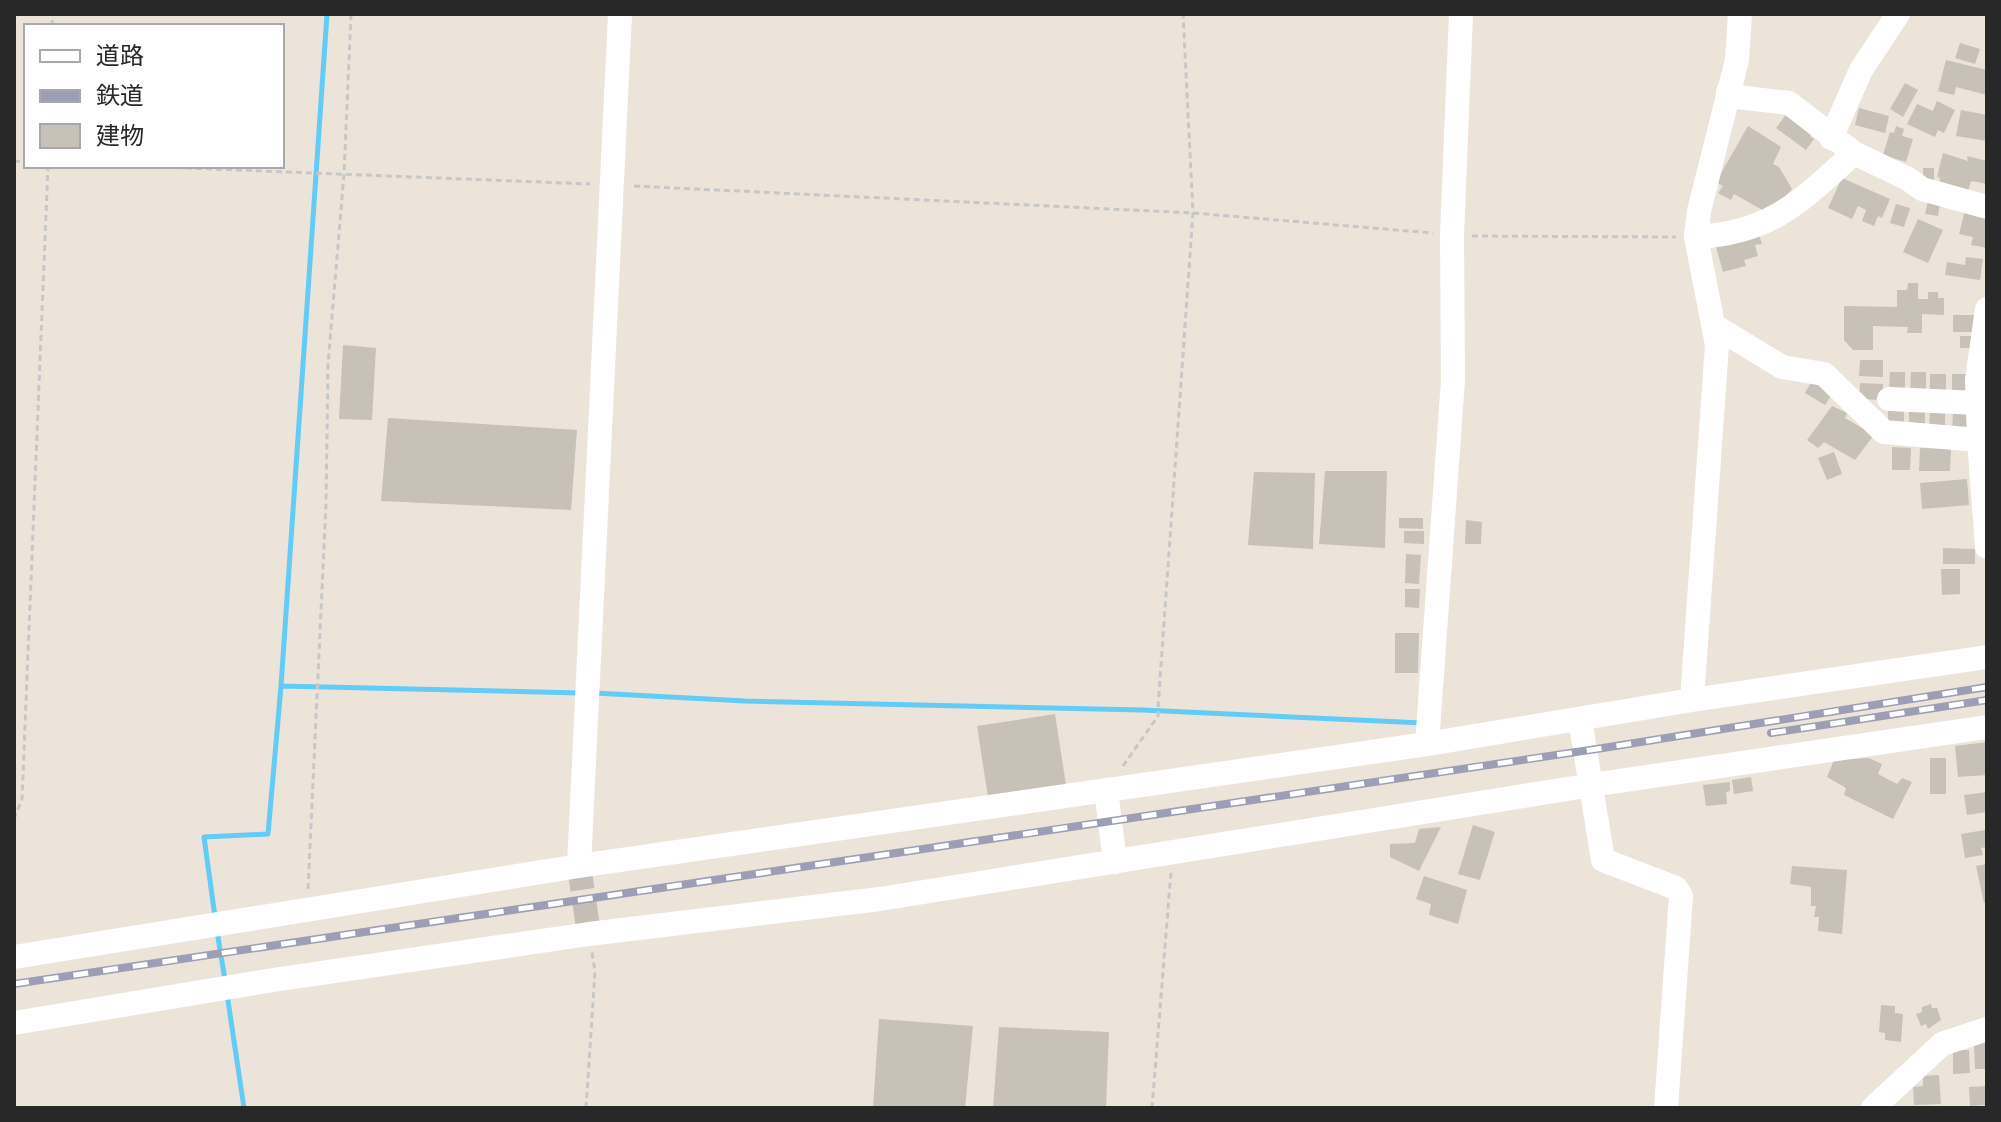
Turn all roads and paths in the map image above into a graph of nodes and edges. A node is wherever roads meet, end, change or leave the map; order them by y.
1 (351, 14) edge
2 (620, 14) edge
3 (1183, 14) edge
4 (1461, 14) edge
5 (1740, 14) edge
6 (1898, 14) edge
7 (1728, 92) junction
8 (1831, 138) junction
9 (1854, 153) junction
10 (48, 168) edge
11 (188, 168) edge
12 (344, 174) junction
13 (612, 185) junction
14 (1987, 207) edge
15 (1193, 213) junction
16 (1696, 237) junction
17 (1987, 309) edge
18 (1713, 325) junction
19 (1889, 399) dead end
20 (1978, 403) junction
21 (1982, 450) edge
22 (1987, 547) edge
23 (1987, 657) edge
24 (1692, 700) junction
25 (1580, 719) junction
26 (1987, 727) edge
27 (1427, 744) junction
28 (1592, 785) junction
29 (1106, 790) junction
30 (14, 819) edge
31 (1173, 852) junction
32 (1115, 862) junction
33 (579, 866) junction
34 (307, 911) junction
35 (589, 934) junction
36 (14, 957) edge
37 (14, 1023) edge
38 (1987, 1029) edge
39 (586, 1108) edge
40 (1152, 1108) edge
41 (1666, 1108) edge
42 (1873, 1108) edge

1 - 12 path
2 - 13 street
3 - 15 path
4 - 27 street
5 - 7 street
6 - 8 street
7 - 8 street
7 - 16 street
8 - 9 street
9 - 14 street
9 - 16 street
10 - 30 path
11 - 12 path
12 - 13 path
12 - 34 path
13 - 15 path
13 - 33 street
15 - 29 path
16 - 18 street
17 - 20 street
18 - 21 street
18 - 24 street
19 - 20 street
20 - 21 street
21 - 22 street
23 - 24 street
24 - 25 street
25 - 27 street
25 - 28 street
26 - 28 street
27 - 29 street
28 - 31 street
28 - 41 street
29 - 32 street
29 - 33 street
31 - 32 street
31 - 40 path
32 - 35 street
33 - 34 street
34 - 36 street
35 - 37 street
35 - 39 path
38 - 42 street

